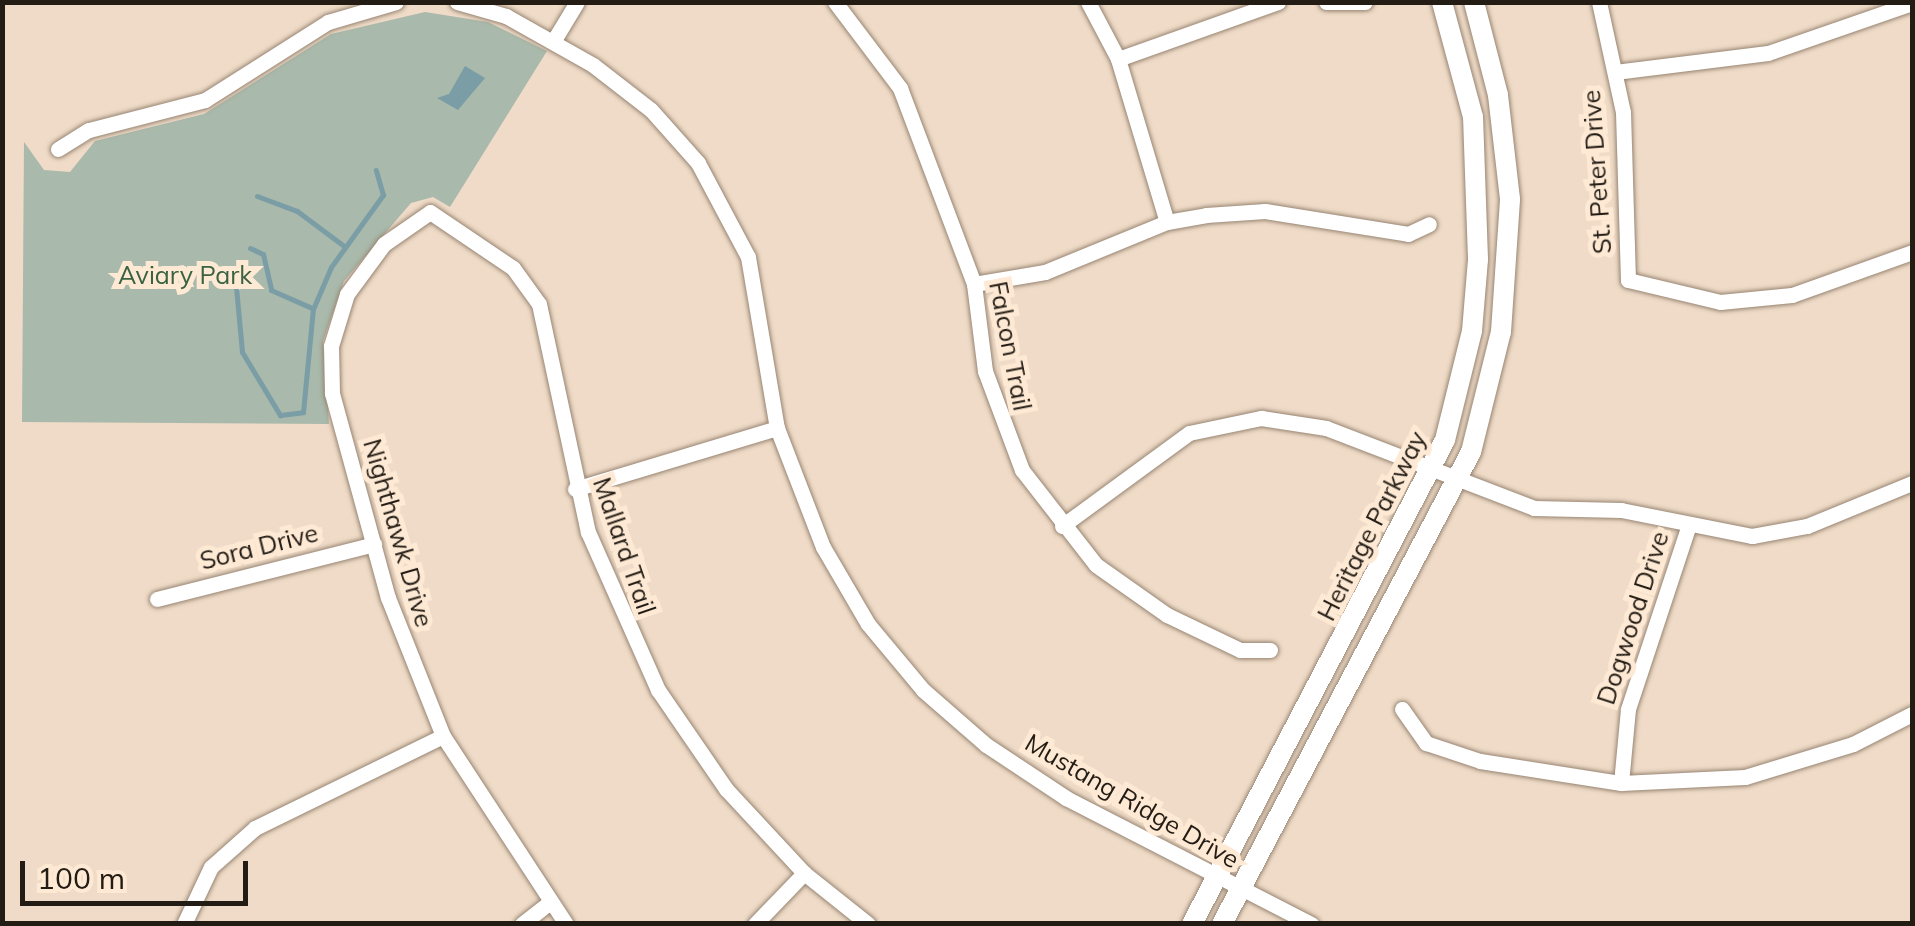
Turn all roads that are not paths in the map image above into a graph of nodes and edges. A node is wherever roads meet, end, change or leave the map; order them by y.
1 (396, 2) edge
2 (457, 2) edge
3 (577, 2) edge
4 (836, 2) edge
5 (1088, 2) edge
6 (1278, 2) edge
7 (1326, 2) edge
8 (1364, 2) edge
9 (1442, 2) edge
10 (1474, 2) edge
11 (1599, 2) edge
12 (387, 3) edge
13 (1912, 3) edge
14 (554, 40) junction
15 (1118, 59) junction
16 (1615, 72) junction
17 (58, 149) dead end
18 (430, 212) joint
19 (1166, 222) junction
20 (1429, 224) dead end
21 (1912, 252) edge
22 (974, 284) junction
23 (777, 428) junction
24 (1431, 470) junction
25 (1459, 482) junction
26 (1912, 483) edge
27 (575, 488) junction
28 (1062, 526) junction
29 (1688, 528) junction
30 (374, 544) junction
31 (157, 599) dead end
32 (1270, 650) dead end
33 (1402, 709) dead end
34 (1912, 714) edge
35 (443, 736) junction
36 (1621, 783) junction
37 (804, 873) junction
38 (1213, 876) junction
39 (1239, 890) junction
40 (548, 904) junction
41 (184, 924) edge
42 (522, 924) edge
43 (566, 924) edge
44 (755, 924) edge
45 (868, 924) edge
46 (1192, 924) edge
47 (1222, 924) edge
48 (1312, 924) edge

1 - 12 street
2 - 14 street, Mustang Ridge Drive
3 - 14 street
4 - 22 street, Falcon Trail
5 - 15 street
6 - 15 street
7 - 8 street
9 - 24 main road, Heritage Parkway
10 - 25 main road
11 - 16 street, St. Peter Drive
12 - 17 street
13 - 16 street
14 - 23 street, Mustang Ridge Drive
15 - 19 street
16 - 21 street, St. Peter Drive
18 - 27 street, Mallard Trail
18 - 30 street, Nighthawk Drive
19 - 20 street
19 - 22 street
22 - 28 street, Falcon Trail
23 - 27 street
23 - 38 street, Mustang Ridge Drive
24 - 25 street
24 - 28 street
24 - 38 main road, Heritage Parkway
25 - 29 street
25 - 39 main road
26 - 29 street
27 - 37 street, Mallard Trail
28 - 32 street, Falcon Trail
29 - 36 street, Dogwood Drive
30 - 31 street, Sora Drive
30 - 35 street, Nighthawk Drive
33 - 36 street
34 - 36 street
35 - 40 street, Nighthawk Drive
35 - 41 street
37 - 44 street
37 - 45 street, Mallard Trail
38 - 39 street, Mustang Ridge Drive
38 - 46 main road, Heritage Parkway
39 - 47 main road
39 - 48 street, Mustang Ridge Drive
40 - 42 street
40 - 43 street, Nighthawk Drive

